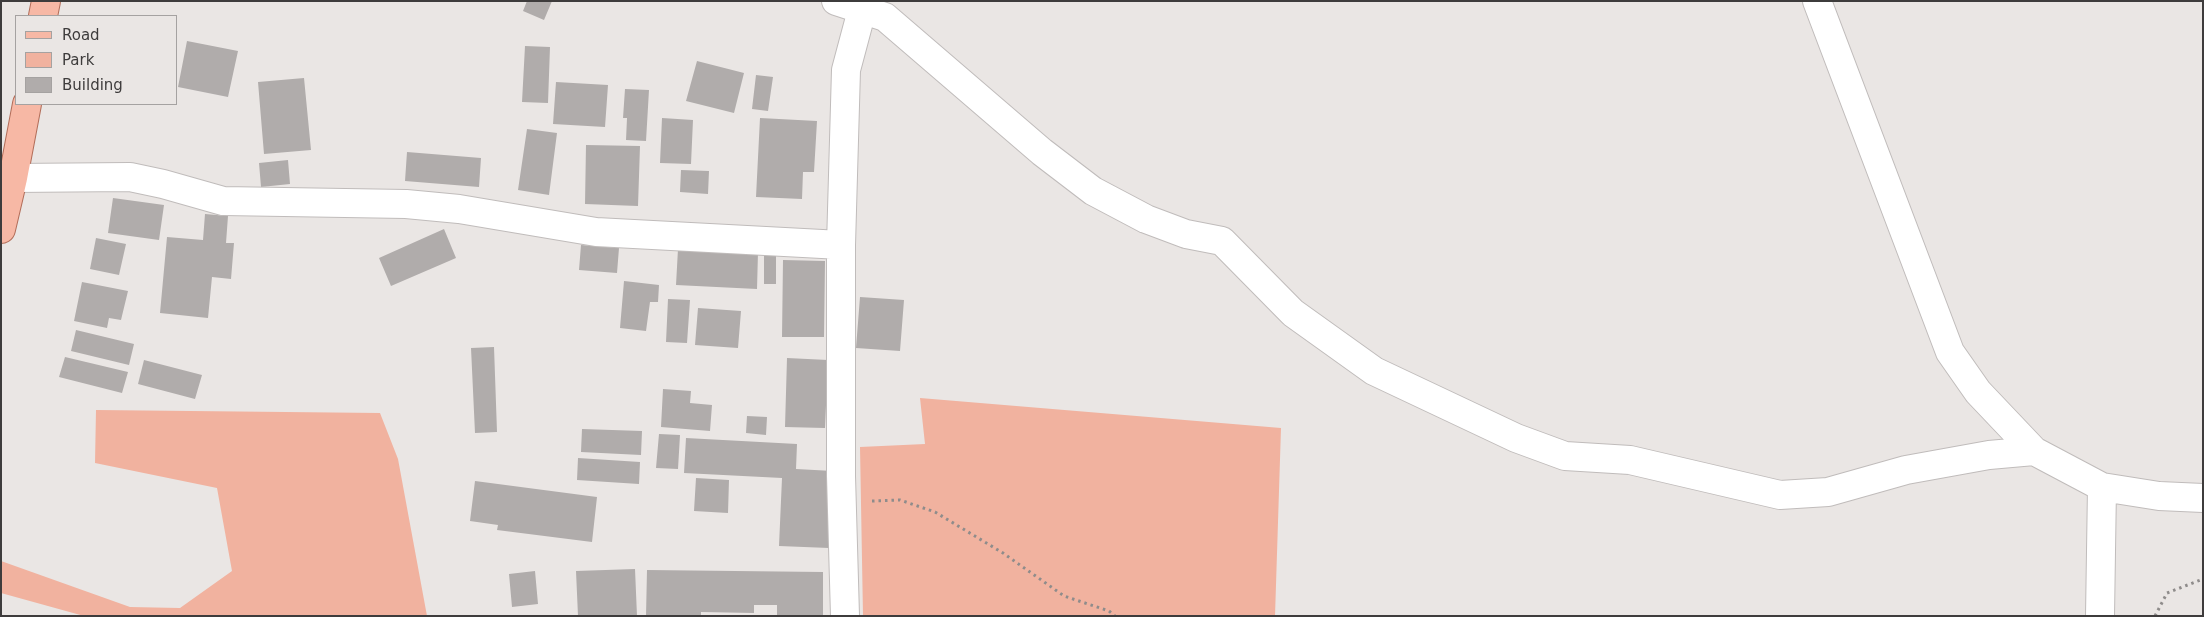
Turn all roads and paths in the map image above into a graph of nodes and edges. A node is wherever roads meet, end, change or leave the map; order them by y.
1 (46, 1) edge
2 (836, 1) edge
3 (1817, 1) edge
4 (862, 10) junction
5 (43, 15) edge
6 (27, 105) edge
7 (14, 178) junction
8 (1, 229) edge
9 (841, 245) junction
10 (2034, 452) junction
11 (2102, 487) junction
12 (2203, 498) edge
13 (842, 502) junction
14 (2203, 579) edge
15 (845, 616) edge
16 (1115, 616) edge
17 (2100, 616) edge
18 (2155, 616) edge

1 - 5 main road
2 - 4 street
3 - 10 street
4 - 9 street
4 - 10 street
6 - 7 main road
7 - 8 main road
7 - 9 street
9 - 13 street
10 - 11 street
11 - 12 street
11 - 17 street
13 - 15 street
13 - 16 path
14 - 18 path

